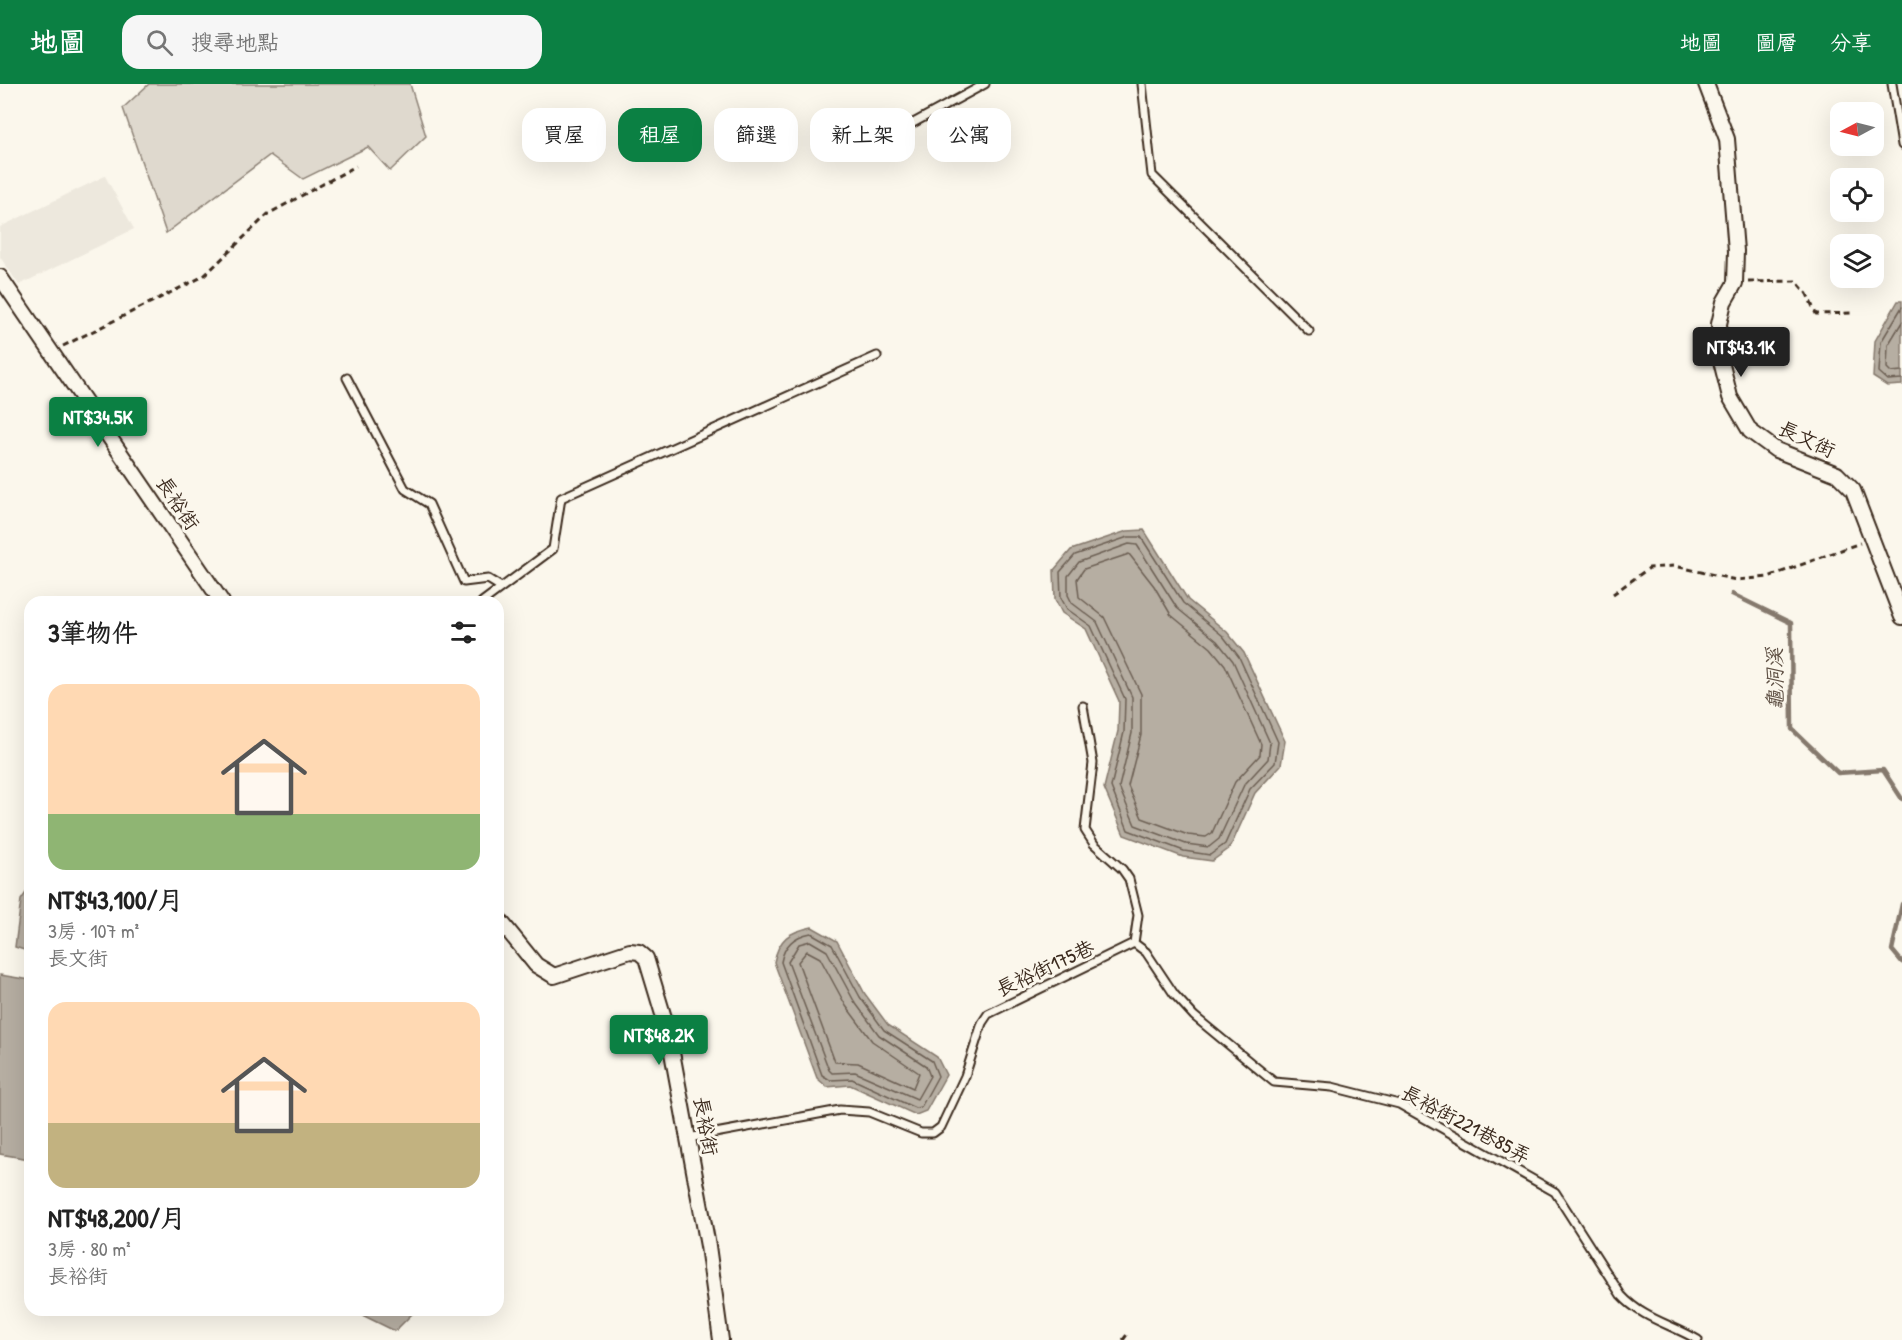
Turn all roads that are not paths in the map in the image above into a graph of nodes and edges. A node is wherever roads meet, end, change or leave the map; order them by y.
1 (985, 84) edge
2 (1142, 84) edge
3 (1892, 84) edge
4 (1710, 85) edge
5 (915, 122) edge
6 (1902, 145) edge
7 (0, 277) edge
8 (1310, 331) dead end
9 (877, 356) dead end
10 (347, 378) dead end
11 (501, 587) junction
12 (218, 596) edge
13 (490, 596) edge
14 (1902, 617) edge
15 (1083, 706) dead end
16 (504, 925) edge
17 (1134, 943) junction
18 (688, 1138) junction
19 (721, 1340) edge
20 (1698, 1340) edge

1 - 5 lane
2 - 8 lane
3 - 6 lane
4 - 14 street, 長文街
7 - 12 street, 長裕街
9 - 11 lane
10 - 11 lane
11 - 13 lane
15 - 17 lane
16 - 18 street, 長裕街
17 - 18 lane, 長裕街175巷
17 - 20 lane, 長裕街221巷85弄
18 - 19 street, 長裕街

